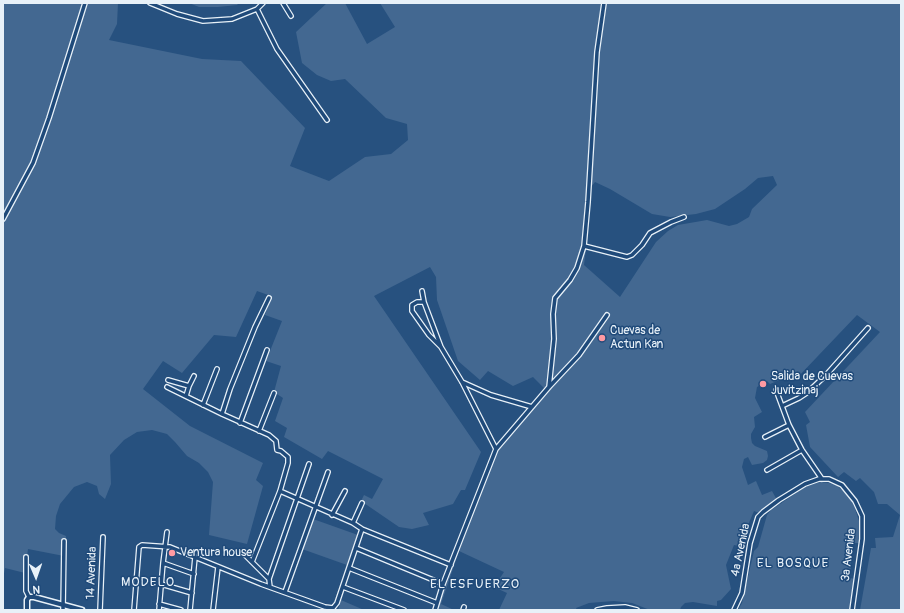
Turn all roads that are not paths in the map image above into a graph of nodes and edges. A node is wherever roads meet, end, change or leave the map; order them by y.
1 (85, 3) edge
2 (150, 3) edge
3 (263, 3) edge
4 (283, 3) edge
5 (604, 3) edge
6 (257, 9) junction
7 (291, 16) dead end
8 (327, 120) dead end
9 (684, 217) dead end
10 (3, 219) edge
11 (584, 246) junction
12 (422, 291) dead end
13 (269, 298) dead end
14 (424, 302) junction
15 (607, 315) dead end
16 (868, 328) dead end
17 (441, 348) junction
18 (267, 350) dead end
19 (217, 369) dead end
20 (194, 376) dead end
21 (168, 380) dead end
22 (462, 382) junction
23 (189, 386) junction
24 (167, 387) dead end
25 (549, 387) junction
26 (776, 390) dead end
27 (274, 392) dead end
28 (186, 396) junction
29 (203, 405) junction
30 (782, 406) junction
31 (532, 407) junction
32 (222, 414) junction
33 (240, 423) junction
34 (789, 425) junction
35 (259, 431) junction
36 (765, 437) dead end
37 (496, 449) junction
38 (802, 450) junction
39 (310, 464) dead end
40 (767, 470) dead end
41 (328, 472) dead end
42 (821, 479) junction
43 (280, 491) junction
44 (345, 491) dead end
45 (296, 499) junction
46 (362, 504) dead end
47 (316, 508) junction
48 (332, 515) junction
49 (352, 523) junction
50 (362, 529) junction
51 (167, 532) dead end
52 (103, 537) dead end
53 (64, 541) dead end
54 (165, 547) junction
55 (356, 548) junction
56 (242, 552) dead end
57 (26, 557) dead end
58 (196, 557) junction
59 (252, 562) junction
60 (163, 563) junction
61 (451, 565) junction
62 (218, 567) junction
63 (349, 568) junction
64 (194, 574) junction
65 (269, 579) junction
66 (161, 584) junction
67 (443, 584) junction
68 (270, 587) junction
69 (343, 587) junction
70 (285, 592) junction
71 (192, 593) junction
72 (29, 597) junction
73 (437, 603) junction
74 (63, 604) junction
75 (159, 604) junction
76 (625, 609) edge
77 (27, 610) edge
78 (63, 610) edge
79 (82, 610) edge
80 (100, 610) edge
81 (134, 610) edge
82 (159, 610) edge
83 (181, 610) edge
84 (190, 610) edge
85 (213, 610) edge
86 (404, 610) edge
87 (435, 610) edge
88 (597, 610) edge
89 (637, 610) edge
90 (734, 610) edge
91 (852, 610) edge

1 - 10 street
2 - 6 street
3 - 6 street
4 - 7 street
5 - 11 street
6 - 8 street
9 - 11 street
11 - 25 street
12 - 14 street
13 - 32 street
14 - 17 street
14 - 17 street
15 - 25 street
16 - 30 street
17 - 22 street
18 - 33 street
19 - 29 street
20 - 23 street
21 - 23 street
22 - 31 street
22 - 37 street
23 - 28 street
24 - 28 street
25 - 31 street
26 - 30 street
27 - 35 street
28 - 29 street
29 - 32 street
30 - 34 street
31 - 37 street
32 - 33 street
33 - 35 street
34 - 36 street
34 - 38 street
35 - 43 street
37 - 61 street
38 - 40 street
38 - 42 street
39 - 45 street
41 - 47 street
42 - 90 street, 4a Avenida
42 - 91 street, 3a Avenida
43 - 45 street
43 - 59 street
44 - 48 street
45 - 47 street
45 - 65 street
46 - 49 street
47 - 48 street
47 - 70 street
48 - 49 street
49 - 50 street
50 - 55 street
50 - 61 street
51 - 54 street
52 - 80 street, 14 Avenida
53 - 74 street
54 - 58 street
54 - 60 street
54 - 81 street
55 - 63 street
55 - 67 street
56 - 59 street
57 - 72 street
58 - 62 street
58 - 64 street
59 - 65 street
60 - 64 street
60 - 66 street
61 - 67 street
62 - 68 street
62 - 85 street
63 - 69 street
63 - 73 street
64 - 71 street
65 - 68 street
66 - 71 street
66 - 75 street
67 - 73 street
68 - 70 street
69 - 70 street
69 - 86 street
71 - 84 street
72 - 74 main road
72 - 77 main road
73 - 87 street
74 - 78 street
74 - 79 main road
75 - 82 street
75 - 83 street
76 - 88 street
76 - 89 street

